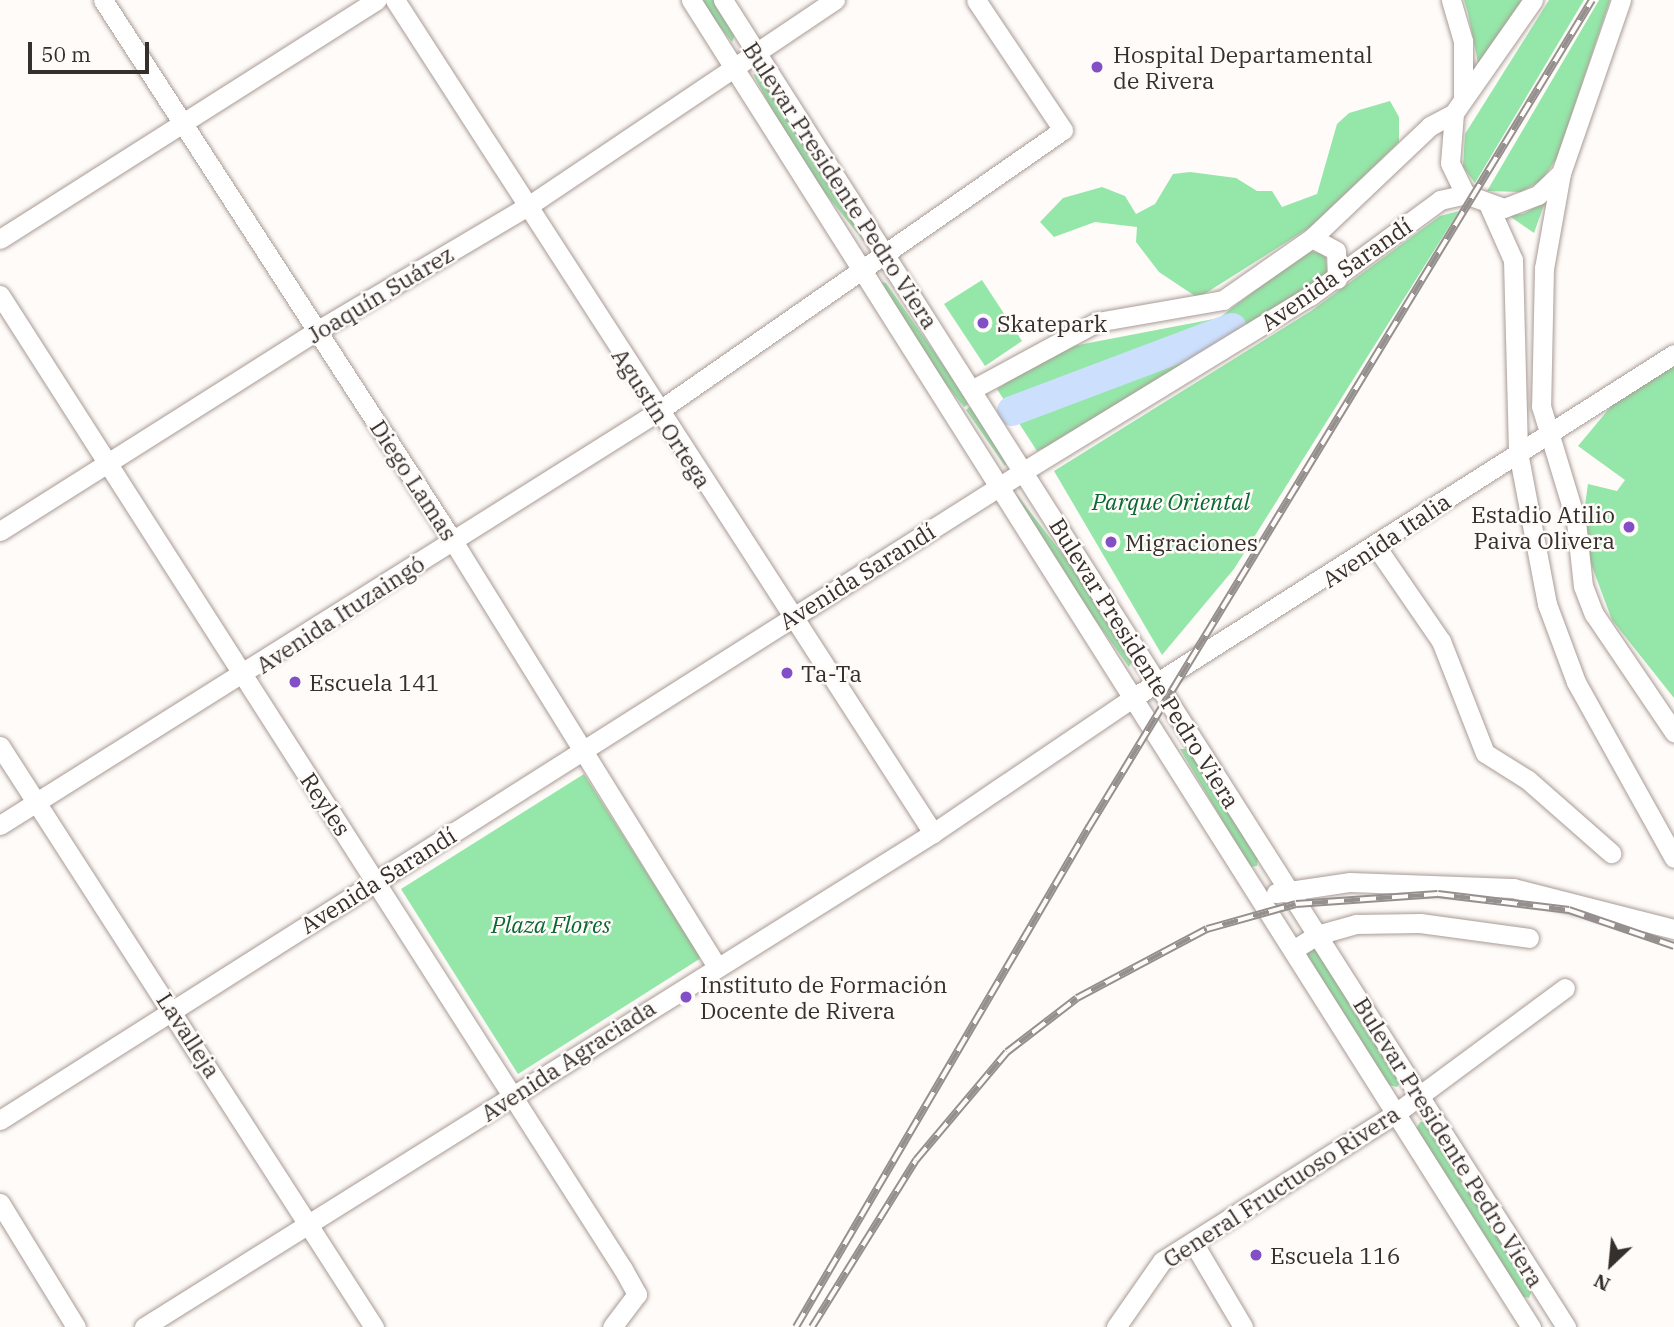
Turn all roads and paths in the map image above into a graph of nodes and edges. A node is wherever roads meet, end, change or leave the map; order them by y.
1 (103, 0) edge
2 (377, 0) edge
3 (395, 0) edge
4 (691, 0) edge
5 (723, 0) edge
6 (835, 0) edge
7 (976, 0) edge
8 (1451, 0) edge
9 (1533, 0) edge
10 (1621, 0) edge
11 (755, 50) junction
12 (732, 65) junction
13 (1458, 105) junction
14 (181, 124) junction
15 (1561, 173) junction
16 (1465, 194) junction
17 (528, 206) junction
18 (1489, 206) junction
19 (1312, 238) junction
20 (0, 239) edge
21 (882, 253) junction
22 (1544, 268) junction
23 (861, 271) junction
24 (1514, 271) junction
25 (1337, 279) junction
26 (0, 296) edge
27 (318, 330) junction
28 (1674, 354) edge
29 (973, 389) junction
30 (657, 412) junction
31 (1546, 434) junction
32 (1518, 452) junction
33 (107, 463) junction
34 (1024, 471) junction
35 (1000, 485) junction
36 (0, 531) edge
37 (453, 541) junction
38 (1377, 548) junction
39 (792, 618) junction
40 (242, 678) junction
41 (1160, 683) junction
42 (1131, 698) junction
43 (1674, 732) edge
44 (0, 746) edge
45 (585, 749) junction
46 (37, 802) junction
47 (0, 825) edge
48 (933, 833) junction
49 (1611, 853) dead end
50 (1674, 858) edge
51 (378, 880) junction
52 (1286, 888) junction
53 (1262, 901) junction
54 (1674, 929) edge
55 (1317, 935) junction
56 (1529, 939) dead end
57 (1293, 950) junction
58 (716, 965) junction
59 (1565, 988) dead end
60 (173, 1010) junction
61 (511, 1096) junction
62 (1419, 1097) junction
63 (1396, 1113) junction
64 (0, 1120) edge
65 (0, 1203) edge
66 (310, 1223) junction
67 (1194, 1244) junction
68 (1552, 1304) junction
69 (619, 1321) edge
70 (1524, 1325) edge
71 (76, 1327) edge
72 (144, 1327) edge
73 (374, 1327) edge
74 (1116, 1327) edge
75 (1243, 1327) edge
76 (1566, 1327) edge

1 - 14 street, Diego Lamas
2 - 14 street
3 - 17 street, Agustín Ortega
4 - 12 street, Bulevar Presidente Pedro Viera
5 - 11 street, Bulevar Presidente Pedro Viera
6 - 11 street, Joaquín Suárez
7 - 21 street, Avenida Ituzaingó
8 - 13 street
9 - 13 street
10 - 15 street
11 - 12 street, Joaquín Suárez
11 - 21 street, Bulevar Presidente Pedro Viera
12 - 17 street, Joaquín Suárez
12 - 23 street, Bulevar Presidente Pedro Viera
13 - 16 street
13 - 19 street
14 - 20 street
14 - 27 street, Diego Lamas
15 - 18 street
15 - 22 street
16 - 18 street
16 - 25 street, Avenida Sarandí
17 - 27 street, Joaquín Suárez
17 - 30 street, Agustín Ortega
18 - 24 street
19 - 25 street
19 - 29 street
21 - 23 street, Avenida Ituzaingó
21 - 29 street, Bulevar Presidente Pedro Viera
22 - 24 street
22 - 31 street
23 - 30 street, Avenida Ituzaingó
23 - 35 street, Bulevar Presidente Pedro Viera
24 - 32 street
25 - 34 street, Avenida Sarandí
26 - 33 street, Reyles
27 - 33 street, Joaquín Suárez
27 - 37 street, Diego Lamas
28 - 31 street, Avenida Italia
29 - 34 street, Bulevar Presidente Pedro Viera
30 - 37 street, Avenida Ituzaingó
30 - 39 street, Agustín Ortega
31 - 32 street, Avenida Italia
31 - 43 street
32 - 38 street, Avenida Italia
32 - 50 street
33 - 36 street, Joaquín Suárez
33 - 40 street, Reyles
34 - 35 street, Avenida Sarandí
34 - 41 street, Bulevar Presidente Pedro Viera
35 - 39 street, Avenida Sarandí
35 - 42 street, Bulevar Presidente Pedro Viera
37 - 40 street, Avenida Ituzaingó
37 - 45 street, Diego Lamas
38 - 41 street, Avenida Italia
38 - 49 street
39 - 45 street, Avenida Sarandí
39 - 48 street, Agustín Ortega
40 - 46 street, Avenida Ituzaingó
40 - 51 street, Reyles
41 - 42 street, Avenida Italia
41 - 52 street, Bulevar Presidente Pedro Viera
42 - 48 street, Avenida Agraciada
42 - 53 street, Bulevar Presidente Pedro Viera
44 - 46 street, Lavalleja
45 - 51 street, Avenida Sarandí
45 - 58 street, Diego Lamas
46 - 47 street, Avenida Ituzaingó
46 - 60 street, Lavalleja
48 - 58 street, Avenida Agraciada
51 - 60 street, Avenida Sarandí
51 - 61 street, Reyles
52 - 53 street
52 - 54 street
52 - 55 street, Bulevar Presidente Pedro Viera
53 - 57 street, Bulevar Presidente Pedro Viera
55 - 56 street
55 - 57 street
55 - 62 street, Bulevar Presidente Pedro Viera
57 - 63 street, Bulevar Presidente Pedro Viera
58 - 61 street, Avenida Agraciada
59 - 62 street, General Fructuoso Rivera
60 - 64 street, Avenida Sarandí
60 - 66 street, Lavalleja
61 - 66 street, Avenida Agraciada
61 - 69 street, Reyles
62 - 63 street, General Fructuoso Rivera
62 - 68 street, Bulevar Presidente Pedro Viera
63 - 67 street, General Fructuoso Rivera
63 - 70 street, Bulevar Presidente Pedro Viera
65 - 71 street
66 - 72 street, Avenida Agraciada
66 - 73 street, Lavalleja
67 - 74 street, General Fructuoso Rivera
67 - 75 street
68 - 70 street
68 - 76 street, Bulevar Presidente Pedro Viera

